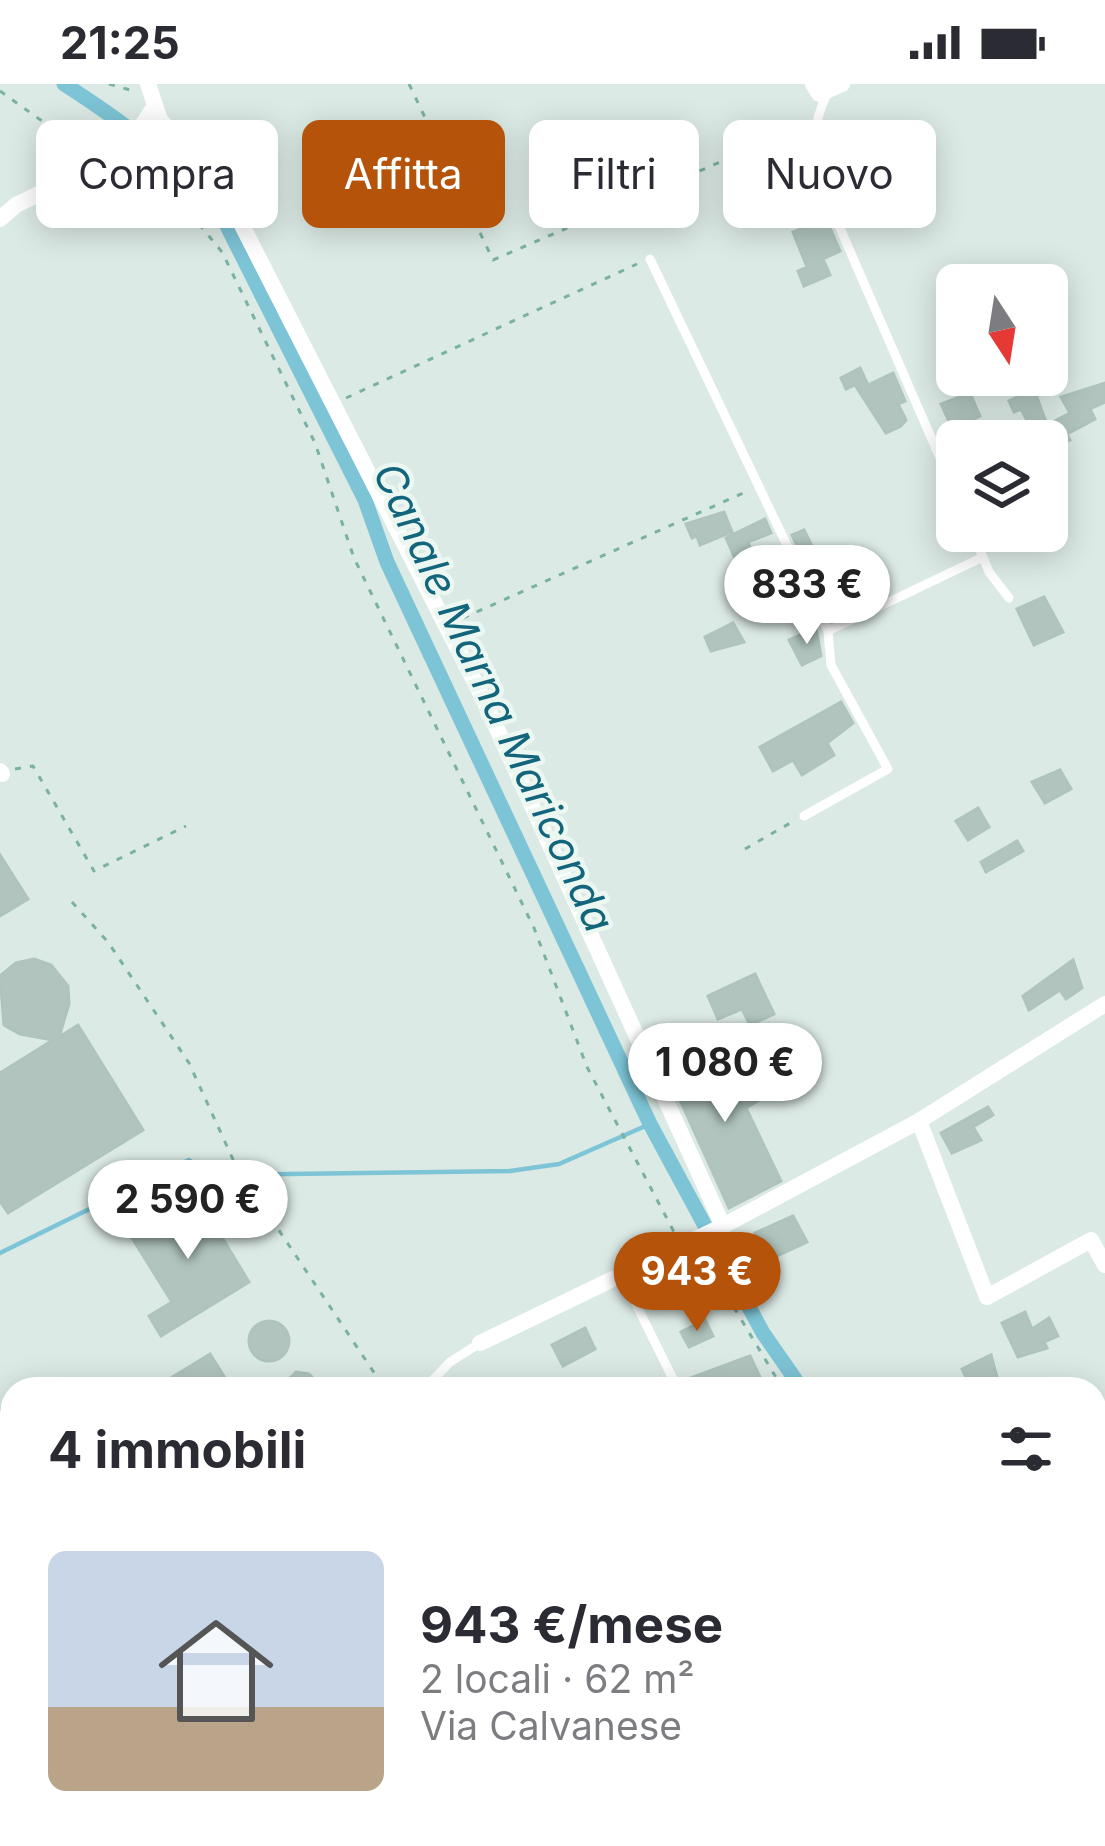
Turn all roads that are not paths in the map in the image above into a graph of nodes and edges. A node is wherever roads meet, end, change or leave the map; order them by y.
1 (828, 87) edge
2 (150, 101) edge
3 (0, 219) edge
4 (650, 259) road end
5 (936, 449) edge
6 (981, 552) edge
7 (983, 556) junction
8 (1009, 598) dead end
9 (828, 631) junction
10 (804, 816) road end
11 (1105, 1004) edge
12 (919, 1121) junction
13 (721, 1227) junction
14 (1105, 1265) edge
15 (620, 1272) junction
16 (479, 1343) joint
17 (436, 1377) edge
18 (672, 1377) edge

1 - 5 lane
2 - 3 street
2 - 13 street
4 - 9 lane
6 - 7 lane
7 - 8 lane
7 - 9 lane
9 - 10 lane
11 - 12 street
12 - 13 street
12 - 14 street
13 - 15 street
15 - 16 street
15 - 18 lane
16 - 17 lane

